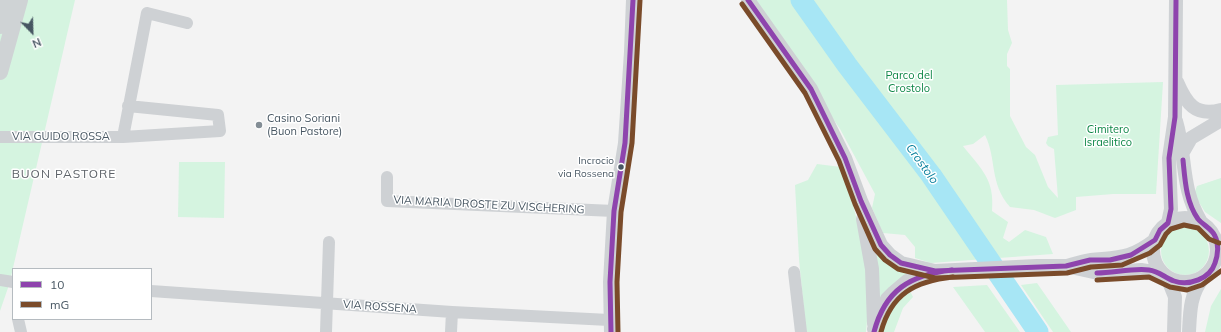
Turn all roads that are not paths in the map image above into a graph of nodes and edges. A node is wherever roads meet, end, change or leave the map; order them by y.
1 (7, 0) edge
2 (20, 0) edge
3 (632, 0) edge
4 (748, 0) edge
5 (1176, 0) edge
6 (187, 23) dead end
7 (0, 26) edge
8 (0, 72) edge
9 (1176, 80) junction
10 (128, 106) junction
11 (1221, 110) edge
12 (1175, 117) junction
13 (1221, 120) edge
14 (0, 137) edge
15 (123, 137) junction
16 (1183, 152) junction
17 (387, 177) dead end
18 (861, 201) junction
19 (614, 211) junction
20 (1201, 222) junction
21 (1168, 223) junction
22 (1217, 234) edge
23 (1154, 240) junction
24 (329, 242) dead end
25 (1066, 266) junction
26 (1212, 269) edge
27 (942, 271) junction
28 (794, 272) dead end
29 (1165, 275) junction
30 (152, 291) edge
31 (327, 303) junction
32 (452, 312) junction
33 (18, 320) edge
34 (610, 326) edge
35 (874, 331) edge
36 (21, 332) edge
37 (326, 332) edge
38 (451, 332) edge
39 (801, 332) edge
40 (1174, 332) edge
41 (1188, 332) edge

1 - 7 main road
2 - 8 main road
3 - 19 street
4 - 18 street
5 - 9 street
6 - 10 street, VIA GUIDO ROSSA
9 - 11 street
9 - 12 street
10 - 15 street, VIA GUIDO ROSSA
10 - 15 street, VIA GUIDO ROSSA
12 - 16 street
12 - 21 street
13 - 16 street
14 - 15 street, VIA GUIDO ROSSA
16 - 20 street
17 - 19 street, VIA MARIA DROSTE ZU VISCHERING
18 - 27 street
18 - 35 street
19 - 34 street
20 - 21 street
20 - 22 street
21 - 23 street
22 - 26 street
23 - 25 street
23 - 29 street
24 - 31 street
25 - 27 street
25 - 29 street
26 - 29 street
26 - 41 street
27 - 35 street
28 - 39 street
29 - 40 street
30 - 31 street, VIA ROSSENA
31 - 32 street, VIA ROSSENA
31 - 37 street
32 - 34 street, VIA ROSSENA
32 - 38 street
33 - 36 street

